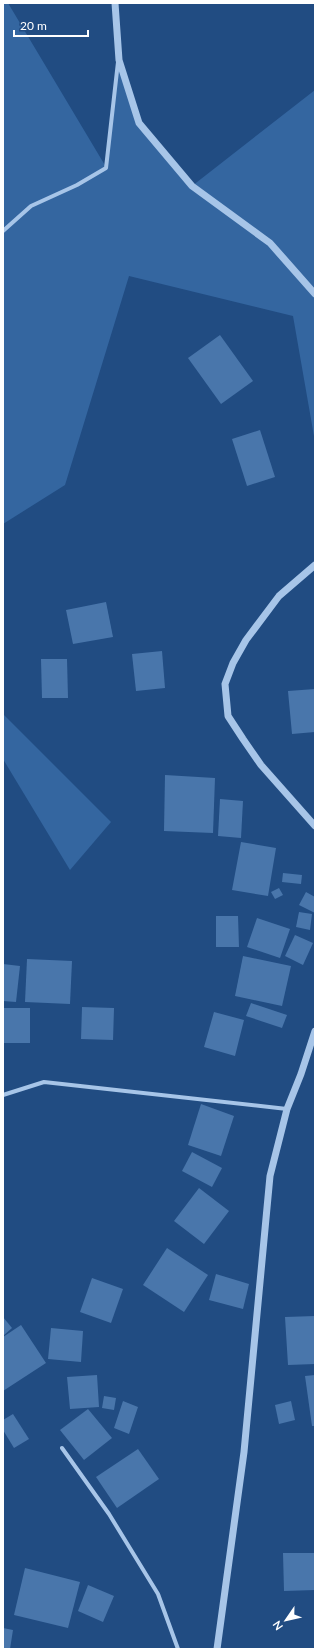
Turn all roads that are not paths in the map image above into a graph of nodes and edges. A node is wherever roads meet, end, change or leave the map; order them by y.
1 (115, 3) edge
2 (118, 60) junction
3 (3, 231) edge
4 (315, 294) edge
5 (315, 565) edge
6 (315, 826) edge
7 (315, 1031) edge
8 (3, 1095) edge
9 (287, 1109) junction
10 (62, 1448) dead end
11 (178, 1649) edge
12 (217, 1649) edge

1 - 2 street
2 - 3 street
2 - 4 street
5 - 6 street
7 - 9 street
8 - 9 street
9 - 12 street
10 - 11 street

